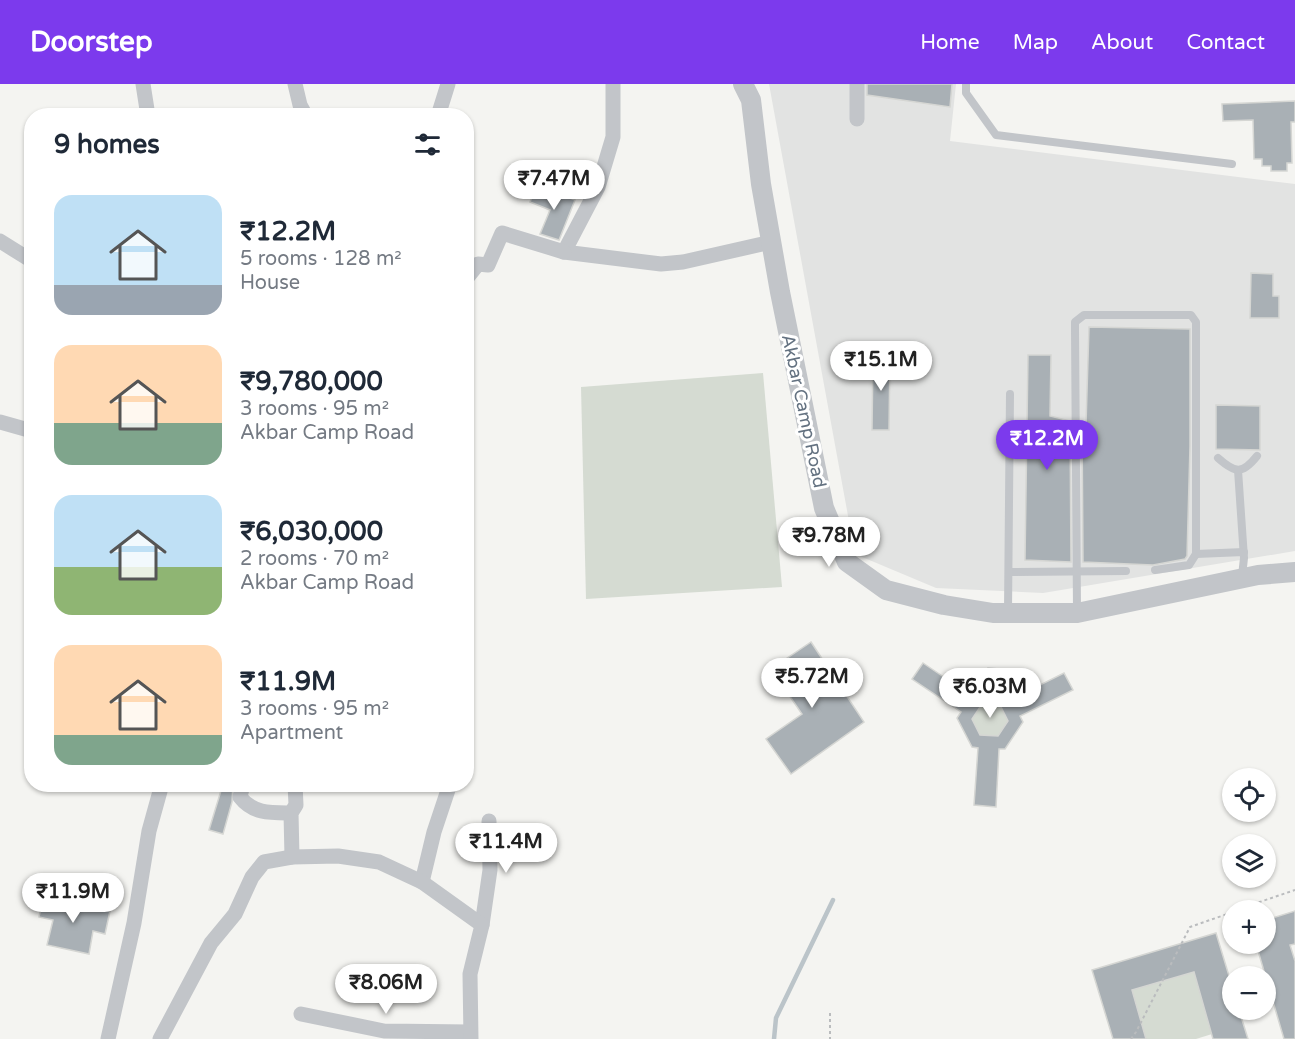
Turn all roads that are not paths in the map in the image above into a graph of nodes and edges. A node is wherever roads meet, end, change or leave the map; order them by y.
1 (143, 84) edge
2 (295, 84) edge
3 (448, 84) edge
4 (613, 84) edge
5 (743, 84) edge
6 (857, 84) edge
7 (966, 84) edge
8 (147, 108) edge
9 (302, 108) edge
10 (440, 108) edge
11 (856, 119) dead end
12 (1232, 164) dead end
13 (0, 241) edge
14 (771, 242) junction
15 (564, 252) junction
16 (24, 256) edge
17 (474, 269) edge
18 (1010, 394) dead end
19 (0, 422) edge
20 (24, 429) edge
21 (1257, 456) dead end
22 (1218, 458) dead end
23 (1238, 470) junction
24 (1244, 552) junction
25 (1196, 554) junction
26 (1155, 570) dead end
27 (1126, 571) dead end
28 (1009, 572) junction
29 (1295, 572) edge
30 (1077, 573) junction
31 (1242, 578) junction
32 (1008, 613) junction
33 (1077, 613) junction
34 (160, 792) edge
35 (241, 792) edge
36 (295, 792) edge
37 (447, 792) edge
38 (291, 813) junction
39 (489, 821) dead end
40 (292, 857) junction
41 (422, 882) junction
42 (482, 925) junction
43 (301, 1014) dead end
44 (470, 1035) edge
45 (108, 1039) edge
46 (160, 1039) edge

1 - 8 street
2 - 9 street
3 - 10 street
4 - 15 street
5 - 14 street, Akbar Camp Road
6 - 11 street
7 - 12 lane
13 - 16 street
14 - 15 street
14 - 32 street, Akbar Camp Road
15 - 17 street
18 - 28 lane
19 - 20 street
21 - 23 lane
22 - 23 lane
23 - 24 lane
24 - 25 lane
24 - 31 lane
25 - 26 lane
25 - 30 lane
27 - 30 lane
28 - 30 lane
28 - 32 lane
29 - 31 street, Akbar Camp Road
30 - 33 lane
31 - 33 street, Akbar Camp Road
32 - 33 street, Akbar Camp Road
34 - 45 street
35 - 38 street
36 - 38 street
37 - 41 street
38 - 40 street
39 - 42 street
40 - 41 street
40 - 46 street
41 - 42 street
42 - 44 street
43 - 44 street

